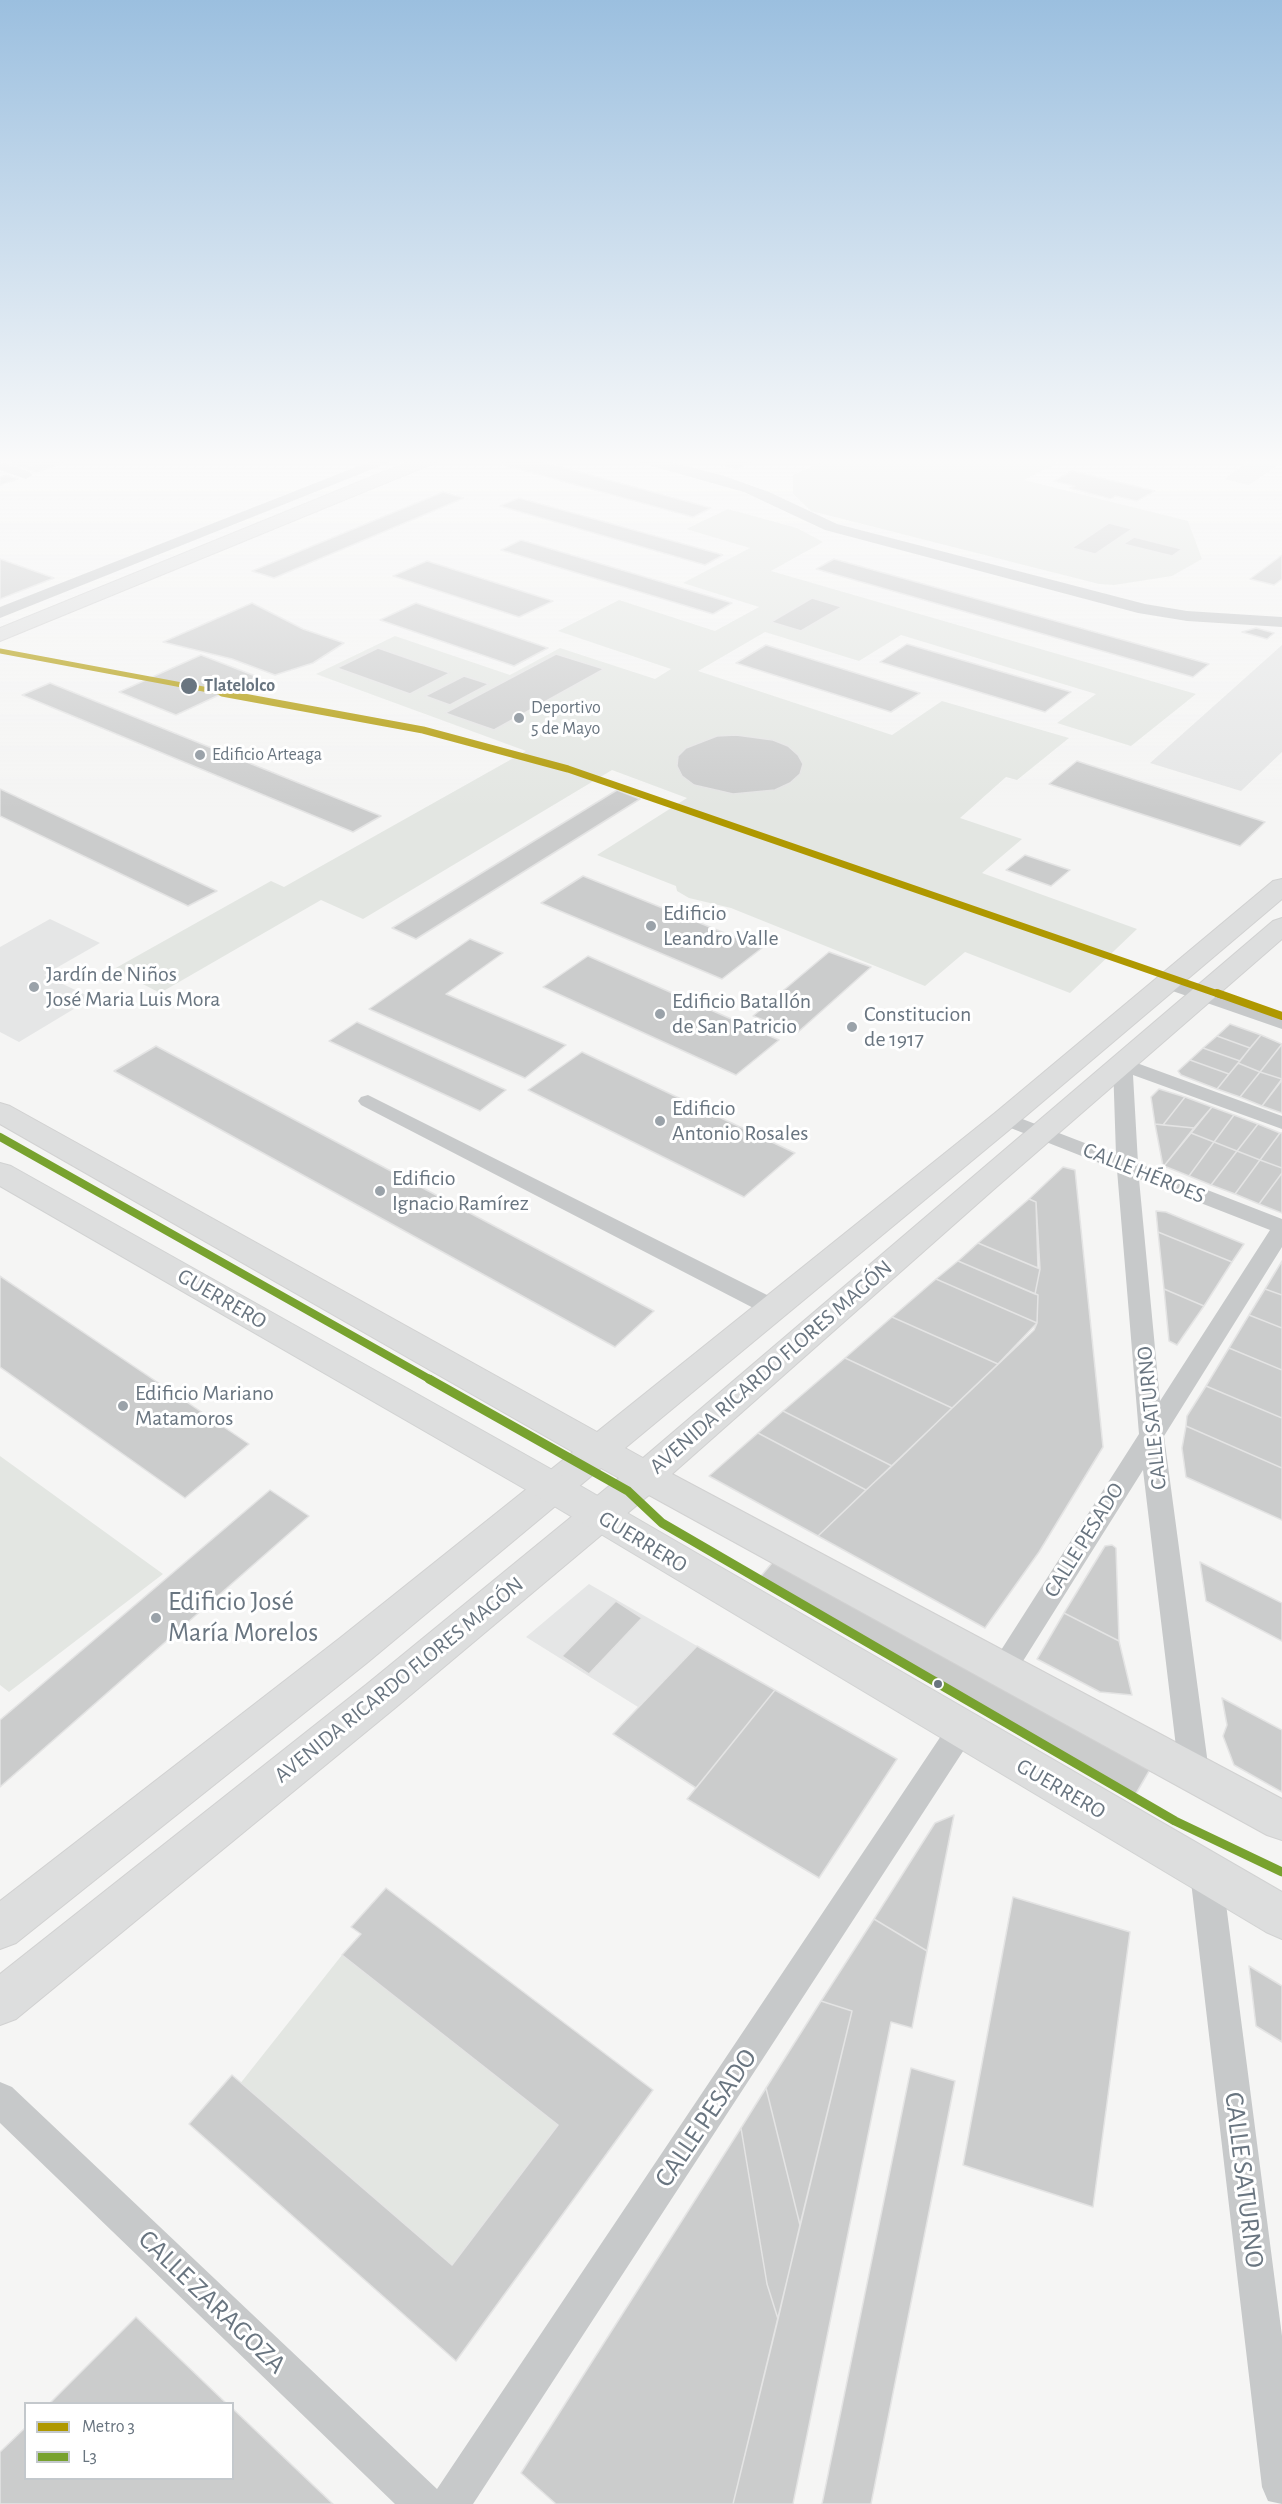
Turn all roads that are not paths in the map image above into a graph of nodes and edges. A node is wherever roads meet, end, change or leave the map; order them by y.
1 (97, 575) edge
2 (129, 575) edge
3 (147, 575) edge
4 (1014, 575) edge
5 (134, 580) junction
6 (0, 613) edge
7 (1282, 622) edge
8 (0, 635) edge
9 (1282, 886) edge
10 (1282, 926) edge
11 (1168, 983) junction
12 (1203, 995) junction
13 (1282, 1023) edge
14 (1123, 1064) junction
15 (368, 1101) dead end
16 (0, 1112) edge
17 (1005, 1119) junction
18 (1282, 1123) edge
19 (1041, 1132) junction
20 (1125, 1166) junction
21 (0, 1173) edge
22 (1282, 1228) edge
23 (773, 1308) junction
24 (676, 1386) junction
25 (710, 1419) junction
26 (1152, 1432) junction
27 (597, 1449) junction
28 (645, 1476) junction
29 (552, 1487) junction
30 (600, 1516) junction
31 (1003, 1670) junction
32 (961, 1730) junction
33 (1194, 1772) junction
34 (1282, 1821) edge
35 (1206, 1873) junction
36 (1282, 1917) edge
37 (0, 1928) edge
38 (0, 2003) edge
39 (0, 2099) edge
40 (1282, 2487) edge
41 (424, 2504) edge
42 (450, 2504) edge

1 - 6 street
2 - 5 main road
3 - 5 main road
4 - 7 street
5 - 8 main road
9 - 11 main road, AVENIDA RICARDO FLORES MAGÓN
10 - 12 main road, AVENIDA RICARDO FLORES MAGÓN
11 - 12 street
11 - 17 main road, AVENIDA RICARDO FLORES MAGÓN
12 - 13 street
12 - 14 main road, AVENIDA RICARDO FLORES MAGÓN
14 - 18 street
14 - 19 main road, AVENIDA RICARDO FLORES MAGÓN
14 - 20 street, CALLE SATURNO
15 - 23 street
16 - 27 main road
17 - 19 street, CALLE HÉROES
17 - 23 main road, AVENIDA RICARDO FLORES MAGÓN
19 - 20 street, CALLE HÉROES
19 - 25 main road, AVENIDA RICARDO FLORES MAGÓN
20 - 22 street, CALLE HÉROES
20 - 26 street, CALLE SATURNO
21 - 29 main road, GUERRERO
22 - 26 street, CALLE PESADO
23 - 24 main road, AVENIDA RICARDO FLORES MAGÓN
24 - 25 main road
24 - 27 main road, AVENIDA RICARDO FLORES MAGÓN
25 - 28 main road, AVENIDA RICARDO FLORES MAGÓN
26 - 31 street, CALLE PESADO
26 - 33 street, CALLE SATURNO
27 - 28 main road
27 - 29 main road, AVENIDA RICARDO FLORES MAGÓN
28 - 30 main road, AVENIDA RICARDO FLORES MAGÓN
28 - 31 main road
29 - 30 main road, GUERRERO
29 - 37 main road, AVENIDA RICARDO FLORES MAGÓN
30 - 32 main road, GUERRERO
30 - 38 main road, AVENIDA RICARDO FLORES MAGÓN
31 - 33 main road
32 - 35 main road, GUERRERO
32 - 42 street, CALLE PESADO
33 - 34 main road
35 - 36 main road, GUERRERO
35 - 40 street, CALLE SATURNO
39 - 41 street, CALLE ZARAGOZA

